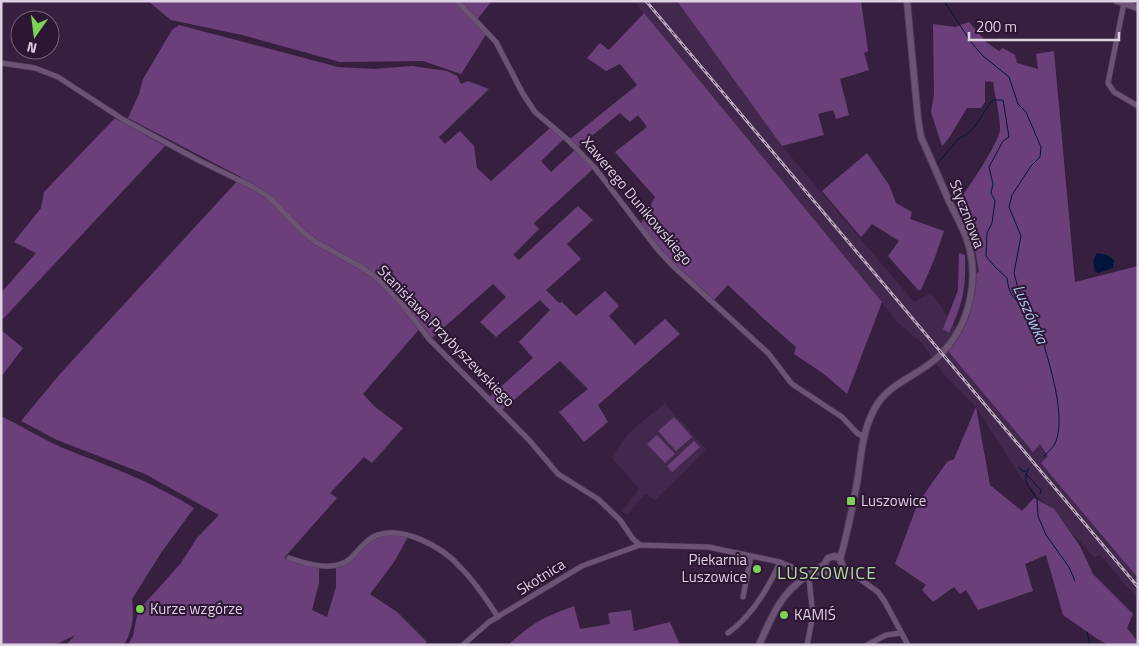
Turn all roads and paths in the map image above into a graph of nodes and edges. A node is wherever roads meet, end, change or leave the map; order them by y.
1 (457, 1) edge
2 (907, 1) edge
3 (1121, 2) edge
4 (1138, 8) edge
5 (1, 63) edge
6 (1138, 106) edge
7 (864, 437) junction
8 (640, 545) junction
9 (752, 556) junction
10 (838, 557) junction
11 (289, 558) dead end
12 (780, 562) junction
13 (826, 568) junction
14 (841, 570) junction
15 (810, 574) junction
16 (743, 597) dead end
17 (498, 617) junction
18 (728, 633) dead end
19 (901, 633) junction
20 (462, 645) edge
21 (759, 645) edge
22 (806, 645) edge
23 (866, 645) edge
24 (908, 645) edge

1 - 7 street, Xawerego Dunikowskiego
2 - 7 street, Styczniowa
3 - 4 street
3 - 6 street
5 - 8 street, Stanisława Przybyszewskiego
7 - 10 street, Styczniowa
8 - 9 street
8 - 17 street, Skotnica
9 - 12 street
9 - 16 street
10 - 13 street
10 - 14 street
11 - 17 street
12 - 15 street
12 - 18 street
13 - 14 street
13 - 15 street
14 - 19 street
15 - 21 street
15 - 22 street
17 - 20 street, Skotnica
19 - 23 street
19 - 24 street

